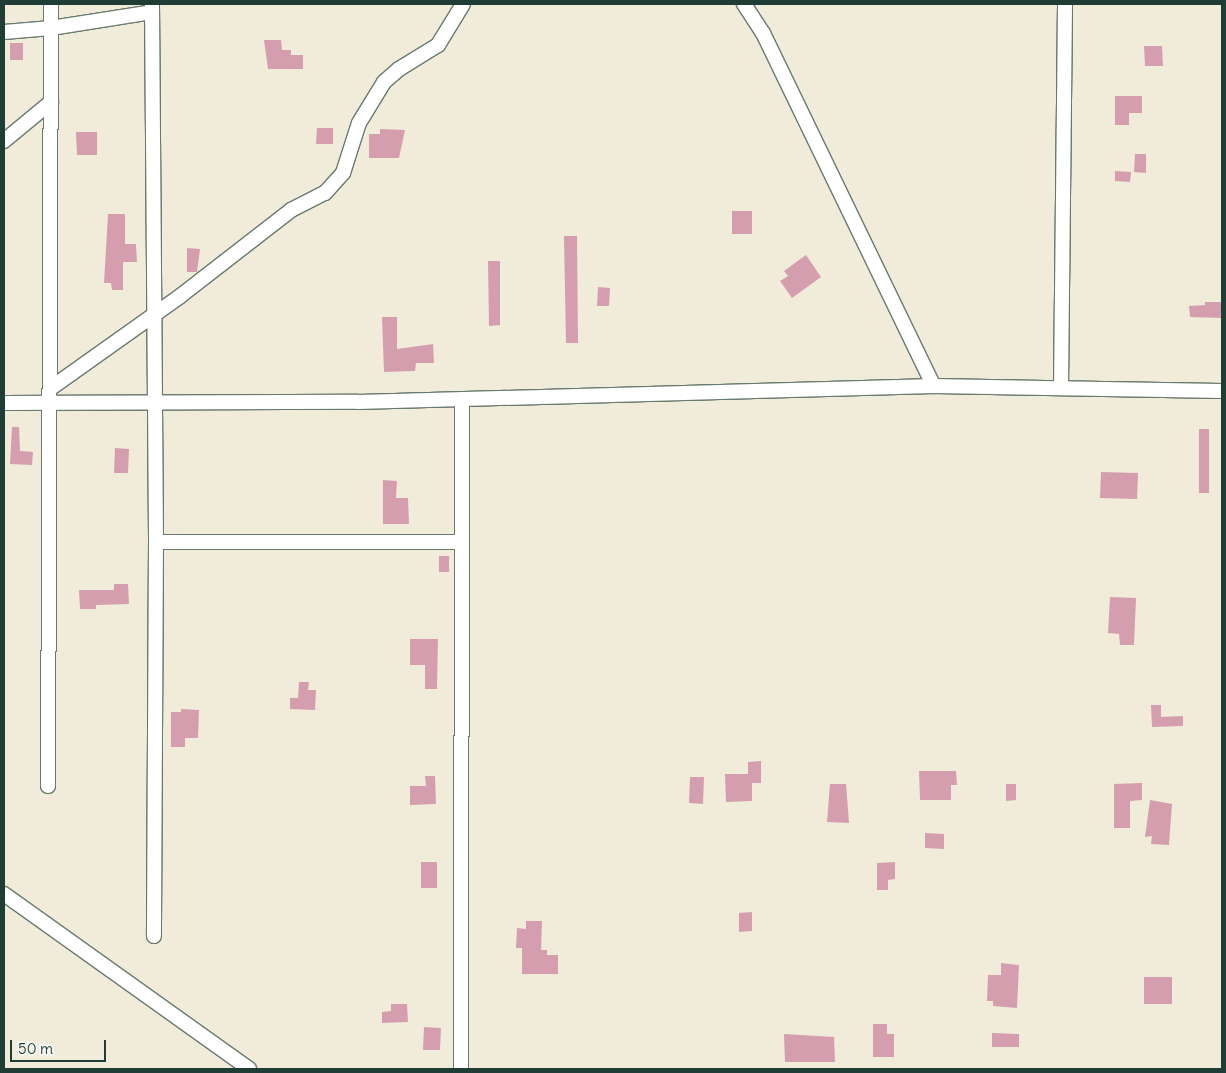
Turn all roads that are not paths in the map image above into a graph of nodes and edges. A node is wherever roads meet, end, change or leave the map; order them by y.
1 (51, 4) edge
2 (463, 4) edge
3 (744, 4) edge
4 (1066, 4) edge
5 (152, 8) edge
6 (51, 28) junction
7 (4, 32) edge
8 (51, 102) junction
9 (4, 141) edge
10 (155, 314) junction
11 (934, 386) junction
12 (51, 388) junction
13 (1061, 388) junction
14 (1222, 391) edge
15 (462, 399) junction
16 (4, 403) edge
17 (52, 403) junction
18 (155, 403) junction
19 (156, 542) junction
20 (462, 542) junction
21 (48, 786) dead end
22 (4, 894) edge
23 (154, 936) dead end
24 (249, 1069) edge
25 (461, 1069) edge

1 - 6 street
2 - 10 street
3 - 11 street
4 - 13 street
5 - 6 street
5 - 10 street
6 - 7 street
6 - 8 street
8 - 9 street
8 - 12 street
10 - 12 street
10 - 18 street
11 - 13 street
11 - 15 street
12 - 17 street
13 - 14 street
15 - 18 street
15 - 20 street
16 - 17 street
17 - 18 street
17 - 21 street
18 - 19 street
19 - 20 street
19 - 23 street
20 - 25 street
22 - 24 street

